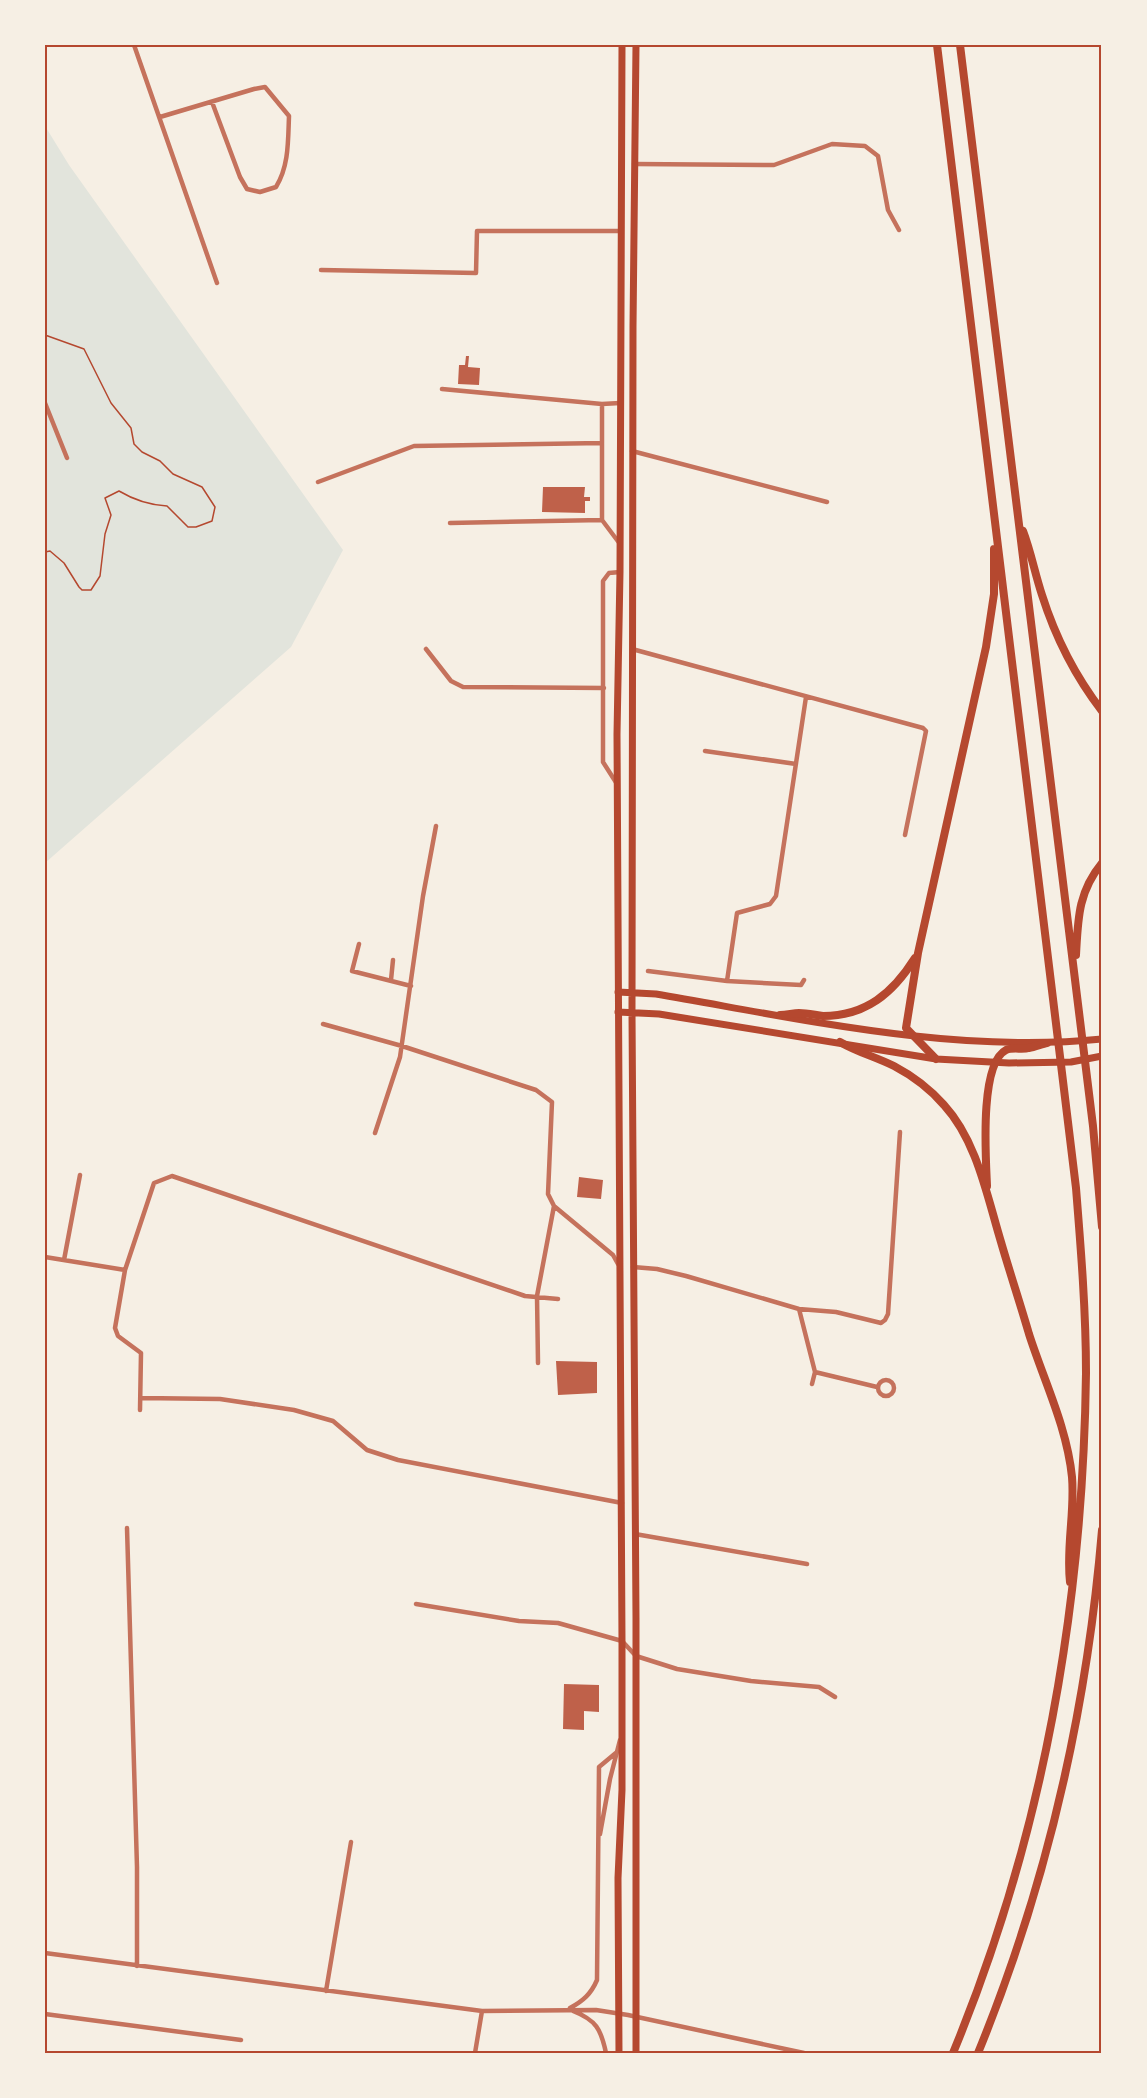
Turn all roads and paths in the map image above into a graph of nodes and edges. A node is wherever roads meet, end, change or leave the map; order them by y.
1 (134, 45) edge
2 (622, 45) edge
3 (636, 45) edge
4 (937, 45) edge
5 (960, 45) edge
6 (212, 102) junction
7 (160, 117) junction
8 (634, 164) junction
9 (899, 230) dead end
10 (621, 231) junction
11 (321, 270) dead end
12 (217, 283) dead end
13 (45, 335) edge
14 (442, 389) dead end
15 (45, 403) edge
16 (620, 403) junction
17 (602, 404) junction
18 (602, 443) junction
19 (632, 452) junction
20 (67, 458) dead end
21 (318, 482) dead end
22 (827, 502) dead end
23 (1018, 518) junction
24 (602, 520) junction
25 (450, 523) dead end
26 (996, 531) junction
27 (620, 544) junction
28 (45, 552) edge
29 (620, 572) junction
30 (632, 648) junction
31 (426, 649) dead end
32 (604, 688) junction
33 (806, 697) junction
34 (1102, 711) edge
35 (705, 751) dead end
36 (796, 764) junction
37 (617, 784) junction
38 (436, 826) dead end
39 (905, 835) dead end
40 (1102, 863) edge
41 (359, 944) dead end
42 (918, 953) junction
43 (393, 960) dead end
44 (648, 971) dead end
45 (1075, 976) junction
46 (391, 980) junction
47 (804, 980) dead end
48 (727, 981) junction
49 (411, 986) junction
50 (618, 992) junction
51 (633, 993) junction
52 (618, 1012) junction
53 (632, 1013) junction
54 (780, 1016) junction
55 (323, 1024) dead end
56 (913, 1037) junction
57 (1102, 1039) edge
58 (840, 1042) junction
59 (1047, 1043) junction
60 (402, 1046) junction
61 (1102, 1056) edge
62 (936, 1059) junction
63 (996, 1062) junction
64 (1093, 1126) junction
65 (375, 1132) dead end
66 (900, 1132) dead end
67 (1102, 1144) edge
68 (80, 1175) dead end
69 (987, 1196) junction
70 (554, 1206) junction
71 (1102, 1227) edge
72 (45, 1257) edge
73 (64, 1260) junction
74 (633, 1267) junction
75 (621, 1269) junction
76 (125, 1270) junction
77 (537, 1296) junction
78 (558, 1299) dead end
79 (800, 1309) junction
80 (538, 1363) dead end
81 (815, 1372) junction
82 (812, 1384) dead end
83 (877, 1386) dead end
84 (141, 1398) junction
85 (140, 1410) dead end
86 (621, 1503) junction
87 (127, 1528) dead end
88 (1102, 1530) edge
89 (635, 1534) junction
90 (807, 1564) dead end
91 (1102, 1594) edge
92 (1071, 1596) junction
93 (416, 1604) dead end
94 (1093, 1615) junction
95 (622, 1641) junction
96 (636, 1656) junction
97 (835, 1697) dead end
98 (622, 1731) junction
99 (617, 1752) junction
100 (351, 1842) dead end
101 (597, 1852) junction
102 (45, 1953) edge
103 (137, 1966) junction
104 (326, 1991) junction
105 (567, 2009) junction
106 (482, 2012) junction
107 (45, 2013) edge
108 (619, 2013) junction
109 (636, 2016) junction
110 (241, 2040) dead end
111 (955, 2049) edge
112 (979, 2051) edge
113 (475, 2053) edge
114 (606, 2053) edge
115 (619, 2053) edge
116 (636, 2053) edge
117 (804, 2053) edge

1 - 7 street
2 - 10 main road
3 - 8 main road
4 - 26 highway
5 - 23 highway
6 - 6 street
6 - 7 street
7 - 12 street
8 - 9 street
8 - 19 main road
10 - 11 street
10 - 16 main road
13 - 28 path
14 - 17 street
15 - 20 street
16 - 17 street
16 - 27 main road
17 - 18 street
18 - 21 street
18 - 24 street
19 - 22 street
19 - 30 main road
23 - 34 highway
23 - 45 highway
24 - 25 street
24 - 27 street
26 - 42 highway
26 - 92 highway
27 - 29 main road
29 - 32 street
29 - 37 main road
30 - 33 street
30 - 51 main road
31 - 32 street
32 - 37 street
33 - 36 street
33 - 39 street
35 - 36 street
36 - 48 street
37 - 50 main road
38 - 49 street
40 - 45 highway
41 - 46 street
42 - 54 highway
42 - 56 highway
43 - 46 street
44 - 48 street
45 - 64 highway
46 - 49 street
47 - 48 street
49 - 60 street
50 - 51 main road
50 - 52 main road
51 - 53 main road
51 - 54 main road
52 - 53 main road
52 - 75 main road
53 - 58 main road
53 - 74 main road
54 - 56 main road
55 - 60 street
56 - 59 main road
56 - 62 highway
57 - 59 main road
58 - 62 main road
58 - 69 highway
59 - 63 highway
60 - 65 street
60 - 70 street
61 - 63 main road
62 - 63 main road
63 - 69 highway
64 - 67 highway
64 - 71 highway
66 - 79 street
68 - 73 street
69 - 92 highway
70 - 75 street
70 - 77 street
72 - 73 street
73 - 76 street
74 - 79 street
74 - 89 main road
75 - 86 main road
76 - 77 street
76 - 84 street
77 - 78 street
77 - 80 street
79 - 81 street
81 - 82 street
81 - 83 street
84 - 85 street
84 - 86 street
86 - 95 main road
87 - 103 street
88 - 94 highway
89 - 90 street
89 - 96 main road
91 - 94 highway
92 - 111 highway
93 - 95 street
94 - 112 highway
95 - 96 street
95 - 98 main road
96 - 97 street
96 - 109 main road
98 - 99 street
98 - 108 main road
99 - 101 street
99 - 101 street
100 - 104 street
101 - 105 street
102 - 103 street
103 - 104 street
104 - 106 street
105 - 106 street
105 - 108 street
105 - 114 street
106 - 113 street
107 - 110 street
108 - 109 street
108 - 115 main road
109 - 116 main road
109 - 117 street

